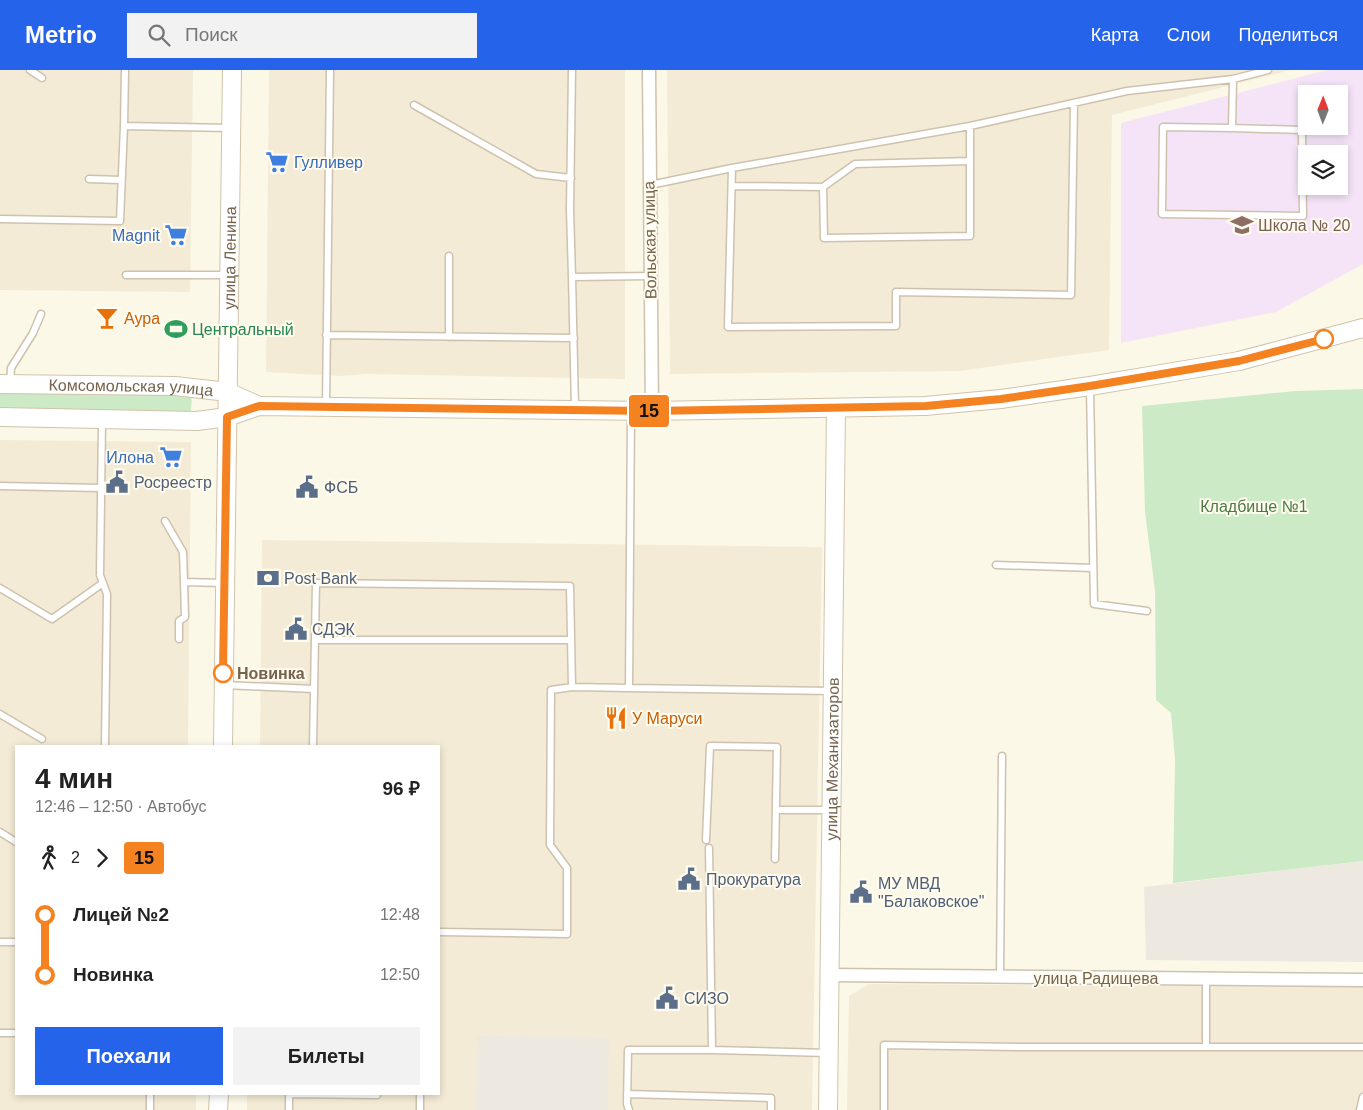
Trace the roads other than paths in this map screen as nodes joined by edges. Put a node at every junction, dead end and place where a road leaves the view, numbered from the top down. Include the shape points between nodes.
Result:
1 (30, 70) edge
2 (125, 70) edge
3 (232, 70) edge
4 (330, 70) edge
5 (572, 70) edge
6 (649, 70) edge
7 (1268, 70) edge
8 (42, 78) dead end
9 (1233, 79) junction
10 (1074, 103) junction
11 (414, 105) dead end
12 (124, 126) junction
13 (970, 126) junction
14 (231, 128) junction
15 (1232, 128) junction
16 (970, 161) junction
17 (732, 168) junction
18 (571, 178) junction
19 (89, 180) dead end
20 (121, 180) junction
21 (650, 185) junction
22 (732, 186) junction
23 (823, 187) junction
24 (0, 219) edge
25 (449, 256) dead end
26 (126, 275) dead end
27 (229, 275) junction
28 (651, 276) junction
29 (572, 277) junction
30 (41, 314) dead end
31 (1363, 328) edge
32 (326, 336) junction
33 (449, 337) junction
34 (574, 338) junction
35 (5, 384) edge
36 (1090, 386) junction
37 (228, 392) junction
38 (259, 406) junction
39 (326, 407) junction
40 (836, 408) junction
41 (575, 410) junction
42 (631, 410) junction
43 (652, 411) junction
44 (227, 417) junction
45 (0, 418) edge
46 (102, 420) junction
47 (0, 486) edge
48 (101, 488) junction
49 (165, 521) dead end
50 (996, 565) dead end
51 (1093, 568) junction
52 (184, 582) junction
53 (103, 583) junction
54 (224, 583) junction
55 (0, 588) edge
56 (1147, 611) dead end
57 (179, 639) dead end
58 (315, 640) junction
59 (571, 640) junction
60 (223, 685) junction
61 (572, 687) junction
62 (629, 688) junction
63 (314, 689) junction
64 (833, 691) junction
65 (0, 714) edge
66 (42, 739) dead end
67 (105, 745) edge
68 (223, 745) edge
69 (312, 745) edge
70 (1002, 756) dead end
71 (776, 810) junction
72 (831, 810) junction
73 (0, 832) edge
74 (706, 840) dead end
75 (15, 841) edge
76 (709, 848) dead end
77 (774, 860) dead end
78 (440, 932) edge
79 (0, 942) edge
80 (15, 942) edge
81 (829, 976) junction
82 (1000, 977) junction
83 (1206, 978) junction
84 (1363, 980) edge
85 (0, 1033) edge
86 (15, 1033) edge
87 (1206, 1047) junction
88 (1363, 1048) edge
89 (712, 1050) junction
90 (828, 1053) junction
91 (627, 1094) junction
92 (150, 1095) edge
93 (219, 1095) edge
94 (290, 1095) edge
95 (420, 1095) edge
96 (1363, 1097) edge
97 (150, 1110) edge
98 (218, 1110) edge
99 (289, 1110) edge
100 (420, 1110) edge
101 (629, 1110) edge
102 (772, 1110) edge
103 (828, 1110) edge
104 (884, 1110) edge
105 (1360, 1110) edge

1 - 8 lane
2 - 12 lane
3 - 14 main road, улица Ленина
4 - 32 lane
5 - 18 lane
6 - 21 street, Вольская улица
7 - 9 lane
9 - 10 lane via 1127,91
9 - 15 lane
10 - 13 lane
10 - 22 lane via 1071,295 896,292 896,326 728,327
11 - 18 lane via 536,174
12 - 14 lane
12 - 20 lane
13 - 16 lane
13 - 17 lane
14 - 27 main road, улица Ленина
15 - 15 lane via 1302,130 1303,216 1162,214 1163,128
16 - 23 lane via 855,164
16 - 23 lane via 970,236 824,238
17 - 21 lane
17 - 22 lane
18 - 29 lane
19 - 20 lane
20 - 24 lane via 120,221
21 - 28 street, Вольская улица
22 - 23 lane
25 - 33 lane
26 - 27 lane
27 - 37 main road, улица Ленина
28 - 29 lane
28 - 43 street, Вольская улица
29 - 34 lane
30 - 35 lane
31 - 36 main road, Комсомольская улица via 1239,361
32 - 33 lane
32 - 39 lane
33 - 34 lane
34 - 41 lane
35 - 37 main road, Комсомольская улица via 176,386
36 - 40 main road, Комсомольская улица via 926,406
36 - 51 lane
37 - 38 main road, Комсомольская улица
37 - 44 main road, улица Ленина
38 - 39 main road, Комсомольская улица
38 - 44 main road, Комсомольская улица
39 - 41 main road, Комсомольская улица
40 - 43 main road, Комсомольская улица
40 - 64 main road, улица Механизаторов
41 - 42 main road, Комсомольская улица
42 - 43 main road, Комсомольская улица
42 - 62 lane
44 - 46 main road, Комсомольская улица via 190,421
44 - 54 main road, улица Ленина
45 - 46 main road, Комсомольская улица
46 - 48 lane
47 - 48 lane
48 - 53 lane via 100,575
49 - 52 lane via 183,552
50 - 51 lane
51 - 56 lane via 1094,604
52 - 54 lane
52 - 57 lane via 185,617 179,621
53 - 55 lane via 52,619
53 - 67 lane via 107,594
54 - 60 main road, улица Ленина
58 - 59 lane
58 - 59 lane via 316,583 570,586
58 - 63 lane
59 - 61 lane
60 - 63 lane
60 - 68 main road, улица Ленина
61 - 62 lane
61 - 78 lane via 551,690 550,845 567,868 567,934
62 - 64 lane
63 - 69 lane
64 - 72 main road, улица Механизаторов
65 - 66 lane
70 - 82 lane
71 - 72 lane
71 - 74 lane via 777,747 710,746
71 - 77 lane
72 - 81 main road, улица Механизаторов
73 - 75 lane
76 - 89 lane
79 - 80 lane
81 - 82 street, улица Радищева
81 - 90 main road, улица Механизаторов
82 - 83 street, улица Радищева
83 - 84 street, улица Радищева
83 - 87 lane
85 - 86 lane
87 - 88 lane
87 - 104 lane via 884,1045
89 - 90 lane
89 - 91 lane via 628,1050
90 - 103 main road, улица Механизаторов
91 - 101 lane
91 - 102 lane via 772,1098
92 - 97 lane
93 - 98 main road
94 - 99 lane
95 - 100 lane
96 - 105 lane

